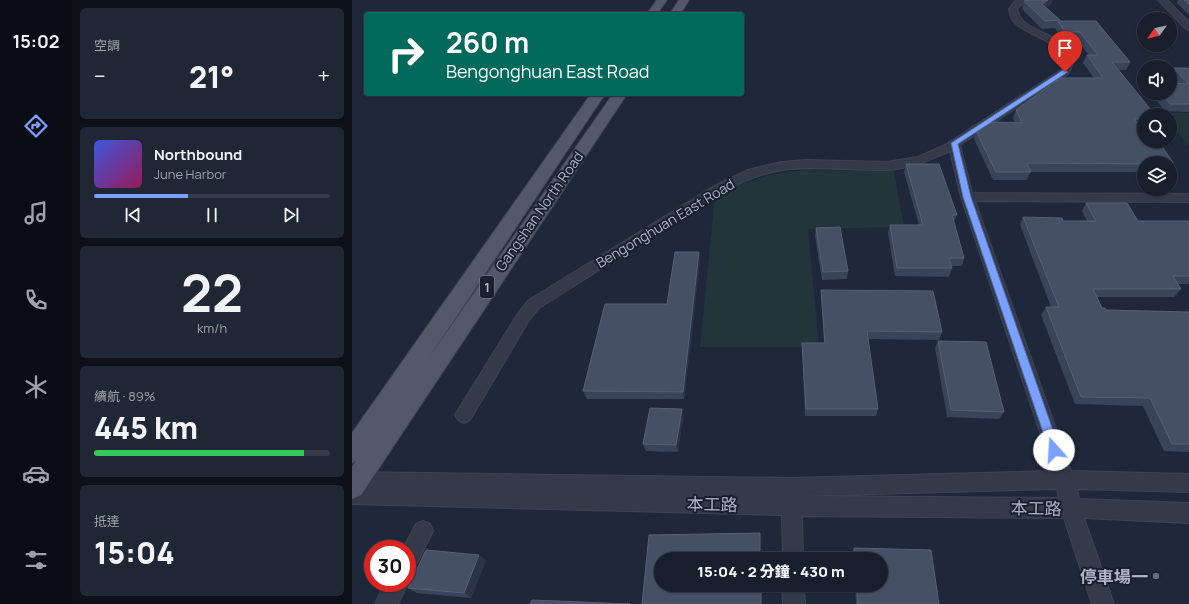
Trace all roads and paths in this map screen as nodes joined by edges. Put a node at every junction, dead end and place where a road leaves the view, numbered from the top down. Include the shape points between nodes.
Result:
1 (662, 0) edge
2 (684, 0) edge
3 (1025, 0) edge
4 (1162, 0) edge
5 (653, 12) edge
6 (676, 12) edge
7 (1189, 27) edge
8 (597, 96) edge
9 (619, 96) edge
10 (954, 143) junction
11 (967, 197) junction
12 (1189, 198) edge
13 (464, 415) dead end
14 (352, 452) edge
15 (1065, 480) junction
16 (1189, 483) edge
17 (353, 486) edge
18 (791, 496) junction
19 (1071, 508) junction
20 (1189, 513) edge
21 (423, 531) dead end
22 (416, 545) edge
23 (793, 552) edge
24 (392, 592) edge
25 (793, 592) edge
26 (386, 604) edge
27 (794, 604) edge
28 (1103, 604) edge

1 - 5 main road
2 - 6 main road
3 - 10 street, Bengonghuan East Road via 1013,9 1018,22 1066,49 1070,57 1069,66 1065,72
4 - 7 street
8 - 14 main road, Gangshan North Road / 1
9 - 17 main road, Gangshan North Road / 1
10 - 11 street
10 - 13 street, Bengonghuan East Road via 921,160 906,164 781,166 752,173 720,188 534,304 524,316
11 - 12 street
11 - 15 street
15 - 16 street, 本工路
15 - 18 street, 本工路
15 - 19 street
17 - 18 street, 本工路
18 - 19 street, 本工路
18 - 23 street
19 - 20 street, 本工路
19 - 28 street
21 - 22 street
24 - 26 street
25 - 27 street

